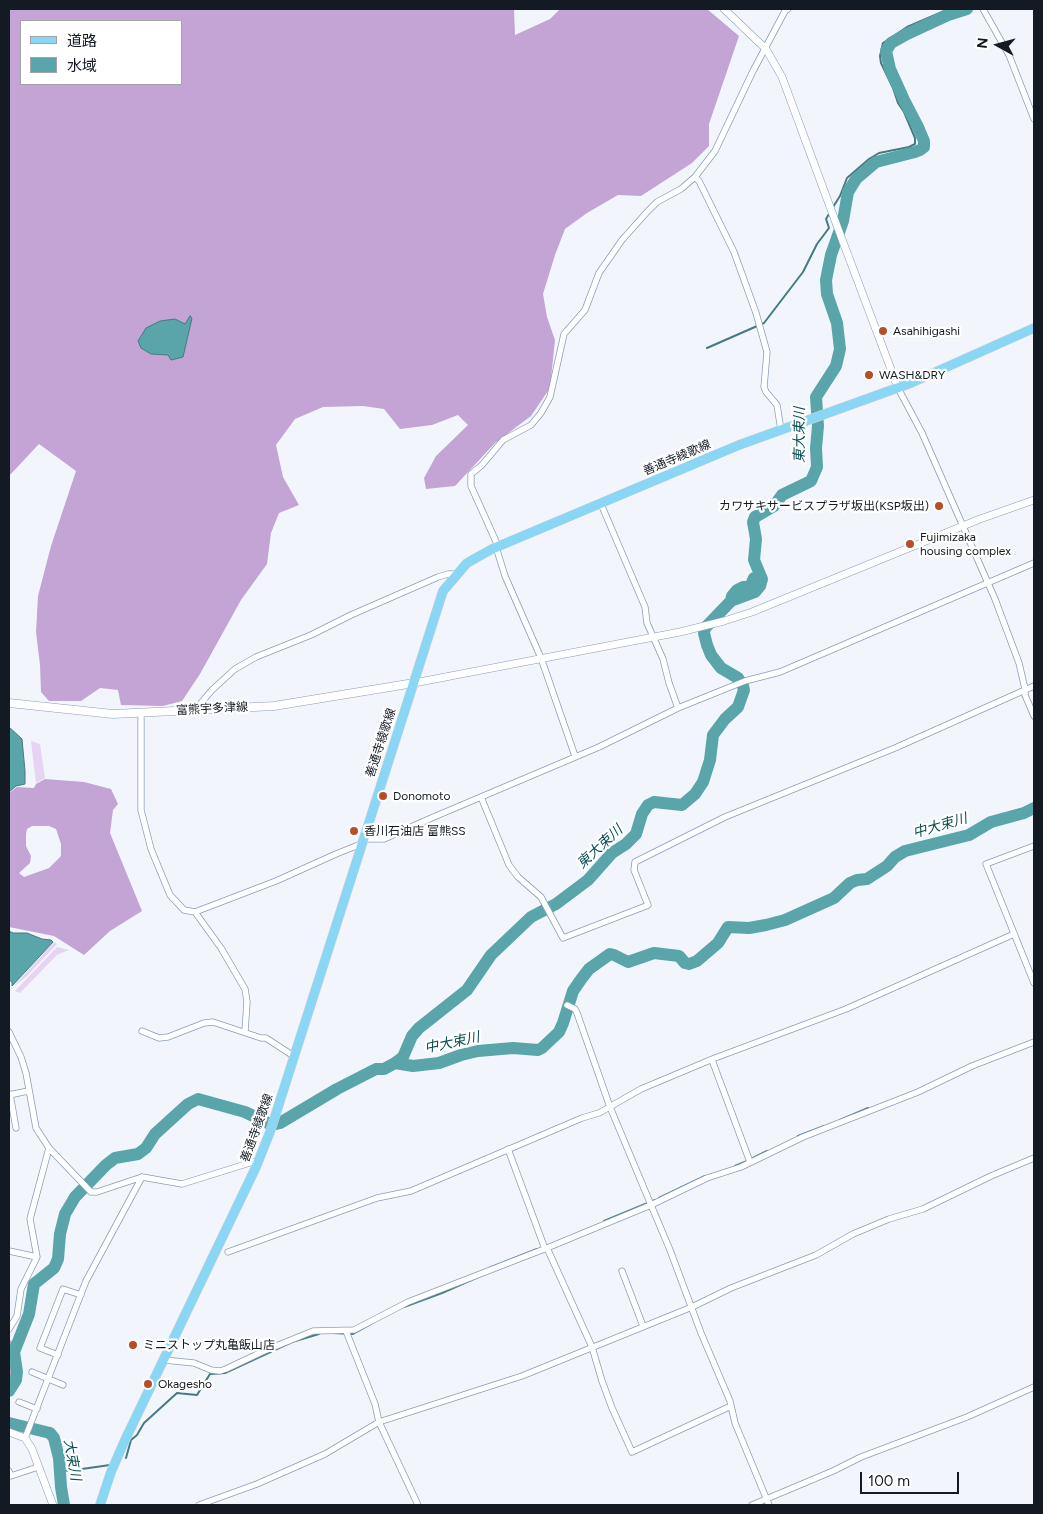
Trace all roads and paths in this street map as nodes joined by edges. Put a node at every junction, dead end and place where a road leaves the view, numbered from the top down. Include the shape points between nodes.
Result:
1 (724, 9) edge
2 (983, 9) edge
3 (786, 10) edge
4 (766, 49) junction
5 (1034, 119) edge
6 (695, 177) junction
7 (1034, 328) edge
8 (898, 388) junction
9 (781, 430) junction
10 (1034, 500) edge
11 (602, 504) junction
12 (964, 527) junction
13 (497, 547) junction
14 (1034, 563) edge
15 (457, 574) junction
16 (988, 584) junction
17 (652, 638) junction
18 (541, 658) junction
19 (414, 683) junction
20 (1034, 686) edge
21 (1025, 689) junction
22 (9, 703) edge
23 (678, 708) junction
24 (195, 710) junction
25 (141, 712) junction
26 (1034, 716) edge
27 (575, 756) junction
28 (481, 797) junction
29 (362, 842) junction
30 (1034, 846) edge
31 (195, 912) junction
32 (1014, 934) junction
33 (1034, 983) edge
34 (569, 1005) dead end
35 (245, 1031) junction
36 (9, 1032) edge
37 (142, 1032) dead end
38 (1034, 1042) edge
39 (294, 1057) junction
40 (712, 1060) junction
41 (28, 1091) junction
42 (10, 1094) edge
43 (610, 1107) junction
44 (16, 1128) dead end
45 (49, 1148) junction
46 (508, 1149) junction
47 (1034, 1158) edge
48 (259, 1160) junction
49 (750, 1160) junction
50 (142, 1177) junction
51 (650, 1203) junction
52 (545, 1248) junction
53 (9, 1251) edge
54 (228, 1252) dead end
55 (37, 1257) junction
56 (622, 1271) dead end
57 (637, 1290) dead end
58 (630, 1293) junction
59 (81, 1295) junction
60 (692, 1307) junction
61 (643, 1326) junction
62 (9, 1329) edge
63 (347, 1333) junction
64 (592, 1347) junction
65 (58, 1354) junction
66 (164, 1360) junction
67 (32, 1372) dead end
68 (49, 1379) junction
69 (63, 1384) dead end
70 (1034, 1387) edge
71 (19, 1402) dead end
72 (731, 1406) junction
73 (37, 1409) junction
74 (378, 1422) junction
75 (9, 1432) edge
76 (26, 1436) junction
77 (38, 1467) junction
78 (9, 1470) edge
79 (767, 1502) edge
80 (53, 1505) edge
81 (100, 1505) edge
82 (199, 1505) edge
83 (418, 1505) edge
84 (752, 1505) edge

1 - 4 street
2 - 5 street via 1009,55
3 - 4 street
4 - 6 street via 721,140
4 - 8 street via 782,77
6 - 9 street via 734,252 767,352 764,387 777,405
6 - 13 street via 657,202 622,240 599,273 586,310 564,334 550,397 541,413 531,425 503,440 471,474 472,486
7 - 8 main road, 善通寺綾歌線
8 - 9 main road, 善通寺綾歌線
8 - 12 street
9 - 11 main road, 善通寺綾歌線
10 - 12 street
11 - 13 main road, 善通寺綾歌線
11 - 17 street via 645,607
12 - 16 street
12 - 17 street via 760,609
13 - 15 main road, 善通寺綾歌線 via 471,560
13 - 18 street via 508,586
14 - 16 street
15 - 19 main road, 善通寺綾歌線 via 443,590
15 - 24 street via 438,578 256,657 235,669
16 - 21 street via 1019,663
16 - 23 street via 780,672 745,681
17 - 18 street
17 - 23 street via 663,659
18 - 19 street
18 - 27 street
19 - 24 main road, 富熊宇多津線 via 274,706
19 - 29 main road, 善通寺綾歌線
20 - 21 street
21 - 26 street
21 - 28 street via 895,748 725,817 635,862 634,870 648,905 563,938 541,898 509,866
22 - 25 main road, 富熊宇多津線 via 80,712
23 - 27 street
24 - 25 main road, 富熊宇多津線
25 - 31 street via 141,805 147,835 170,895 184,910
27 - 28 street
28 - 29 street via 384,839
29 - 31 street via 276,881
29 - 39 main road, 善通寺綾歌線
30 - 32 street via 986,864
31 - 35 street via 245,989 248,1002
32 - 33 street
32 - 40 street via 846,1009
34 - 43 street via 577,1013
35 - 37 street via 213,1022 168,1037 159,1038
35 - 39 street via 266,1038
36 - 41 street via 23,1062
38 - 49 street
39 - 48 main road, 善通寺綾歌線
40 - 43 street via 642,1089
40 - 49 street
41 - 42 street
41 - 45 street via 36,1128
42 - 44 street
43 - 46 street
43 - 51 street
45 - 50 street via 91,1192
45 - 55 street via 30,1219
46 - 52 street
46 - 54 street via 411,1191 376,1198
47 - 60 street via 923,1209 852,1234 816,1255
48 - 50 street via 182,1184
48 - 66 main road, 善通寺綾歌線
49 - 51 street via 741,1167
50 - 59 street
51 - 52 street
51 - 60 street
52 - 63 street via 408,1302
52 - 64 street
53 - 55 street
55 - 62 street via 21,1289 17,1316
56 - 58 street
57 - 58 street
58 - 61 street
59 - 65 street
59 - 65 street via 63,1288 40,1348
60 - 61 street
60 - 72 street
61 - 64 street
63 - 66 street via 313,1331 220,1371 194,1363
63 - 74 street via 375,1404
64 - 72 street via 612,1408 632,1452
64 - 74 street via 522,1376
65 - 68 street
66 - 81 main road, 善通寺綾歌線 via 125,1440
67 - 68 street
68 - 69 street
68 - 73 street
70 - 79 street via 967,1417 861,1456
71 - 73 street
72 - 79 street
73 - 76 street
74 - 82 street via 325,1454
74 - 83 street
75 - 76 street
76 - 77 street
77 - 78 street via 11,1476
77 - 80 street
79 - 84 street

